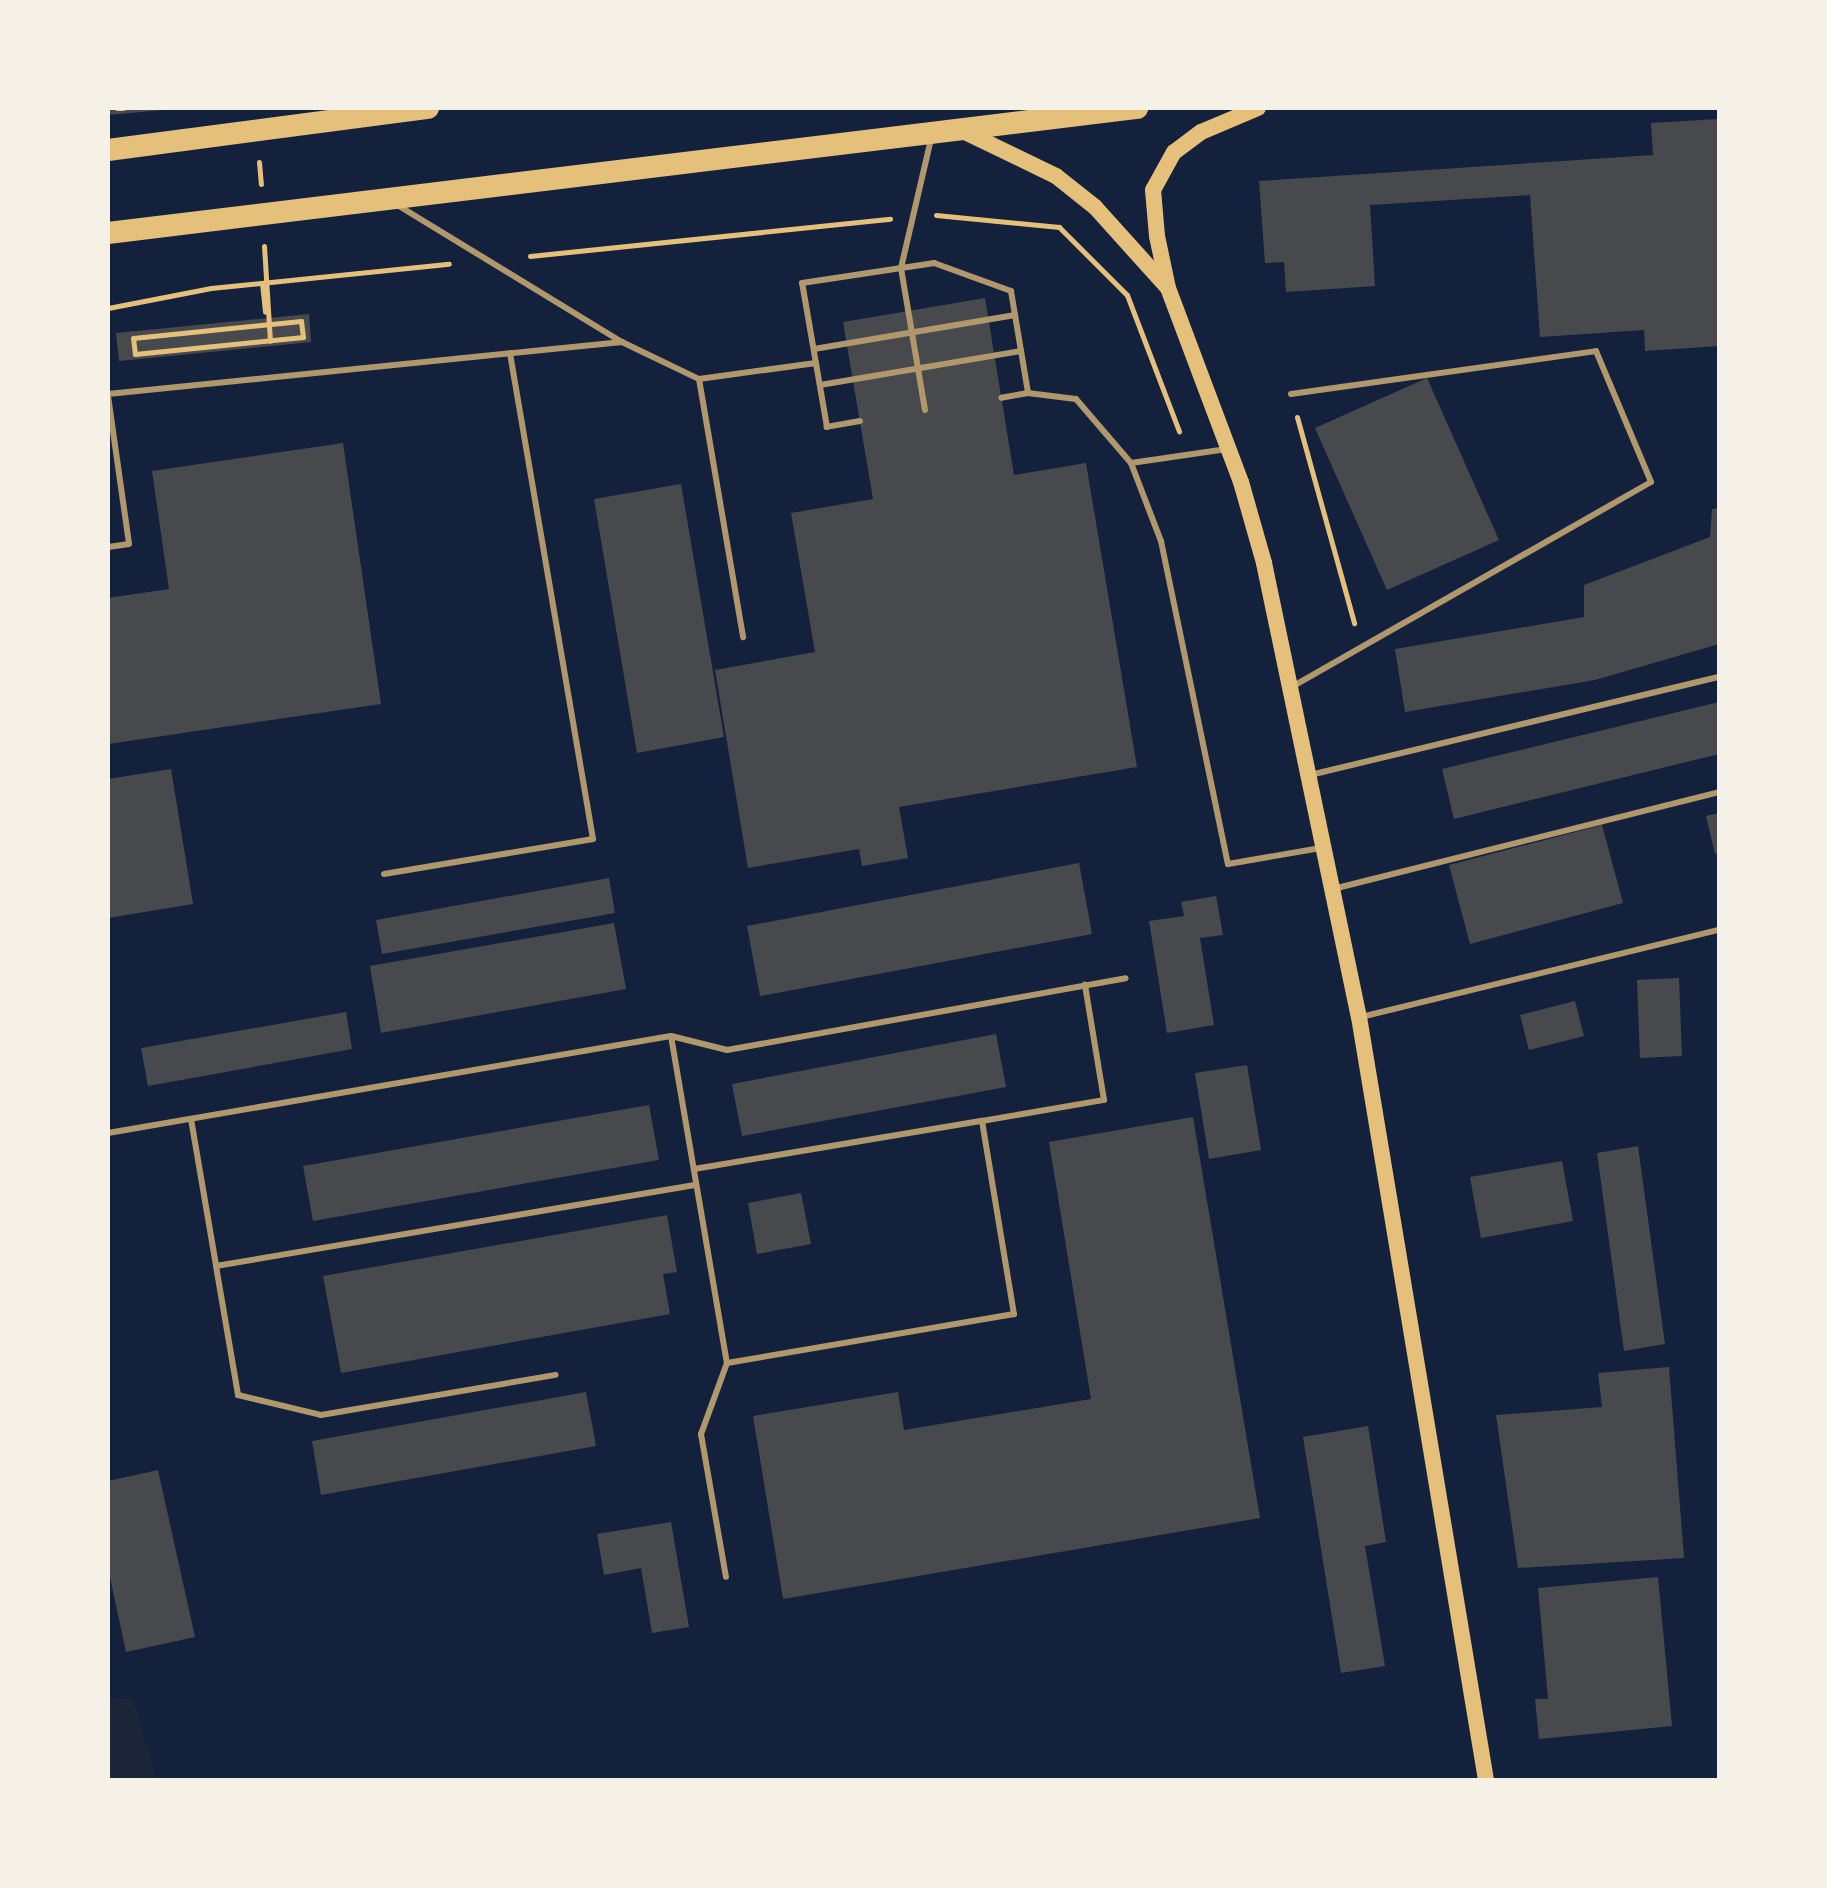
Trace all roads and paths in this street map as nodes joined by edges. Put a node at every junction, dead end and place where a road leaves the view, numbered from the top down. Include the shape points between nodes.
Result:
1 (117, 108) edge
2 (123, 108) edge
3 (428, 108) edge
4 (1137, 108) edge
5 (1258, 108) edge
6 (965, 132) junction
7 (932, 136) junction
8 (108, 150) edge
9 (393, 202) junction
10 (913, 217) junction
11 (108, 233) edge
12 (488, 260) junction
13 (901, 268) junction
14 (262, 283) junction
15 (1168, 288) junction
16 (108, 308) edge
17 (1015, 315) junction
18 (266, 325) junction
19 (912, 333) junction
20 (622, 342) junction
21 (814, 349) junction
22 (1021, 351) junction
23 (510, 353) junction
24 (816, 363) junction
25 (918, 369) junction
26 (699, 379) junction
27 (820, 385) junction
28 (1028, 393) junction
29 (1291, 394) joint
30 (108, 395) edge
31 (1001, 398) dead end
32 (925, 410) dead end
33 (860, 421) dead end
34 (1228, 449) junction
35 (1188, 455) junction
36 (1131, 463) junction
37 (108, 547) edge
38 (743, 637) dead end
39 (1361, 647) junction
40 (1719, 677) edge
41 (1291, 688) junction
42 (1309, 775) junction
43 (1719, 792) edge
44 (1324, 847) junction
45 (384, 874) dead end
46 (1333, 889) junction
47 (1719, 930) edge
48 (1126, 978) dead end
49 (1085, 985) junction
50 (1359, 1017) junction
51 (671, 1036) junction
52 (191, 1119) junction
53 (982, 1121) junction
54 (108, 1133) edge
55 (694, 1169) junction
56 (696, 1185) junction
57 (216, 1266) junction
58 (727, 1363) junction
59 (556, 1375) dead end
60 (726, 1577) dead end
61 (1486, 1780) edge

1 - 2 path
3 - 8 highway
4 - 6 highway
5 - 15 main road via 1201,132 1174,152 1153,190
6 - 7 highway
6 - 15 main road via 1056,176 1095,207
7 - 9 highway
7 - 10 lane
9 - 11 highway
9 - 12 lane
10 - 12 path
10 - 13 lane
10 - 35 path via 957,213 1059,227 1127,295
12 - 14 path
12 - 20 lane
13 - 17 lane via 934,263 1011,291
13 - 19 lane
13 - 21 lane via 802,283
14 - 16 path
14 - 18 path
15 - 34 main road
17 - 19 lane
17 - 22 lane
18 - 18 path via 133,338 135,354 303,337 301,321
19 - 21 lane
19 - 25 lane
20 - 23 lane
20 - 26 lane
21 - 24 lane
22 - 25 lane
22 - 28 lane
23 - 30 lane
23 - 45 lane via 593,839
24 - 26 lane
24 - 27 lane
25 - 27 lane
25 - 32 lane
26 - 38 lane
27 - 33 lane via 827,427
28 - 31 lane
28 - 36 lane via 1076,399
29 - 39 path
29 - 39 lane via 1596,351 1651,482
30 - 37 lane via 129,544
34 - 35 lane
34 - 41 main road via 1257,536
35 - 36 lane
36 - 44 lane via 1161,541 1228,864
39 - 41 lane
40 - 42 lane
41 - 42 main road
42 - 44 main road
43 - 46 lane
44 - 46 main road
46 - 50 main road
47 - 50 lane
48 - 49 lane
49 - 51 lane via 727,1050
49 - 53 lane via 1104,1100
50 - 61 main road
51 - 52 lane
51 - 55 lane
52 - 54 lane
52 - 57 lane
53 - 55 lane
53 - 58 lane via 1014,1314
55 - 56 lane
56 - 57 lane
56 - 58 lane
57 - 59 lane via 238,1395 321,1415
58 - 60 lane via 701,1434

